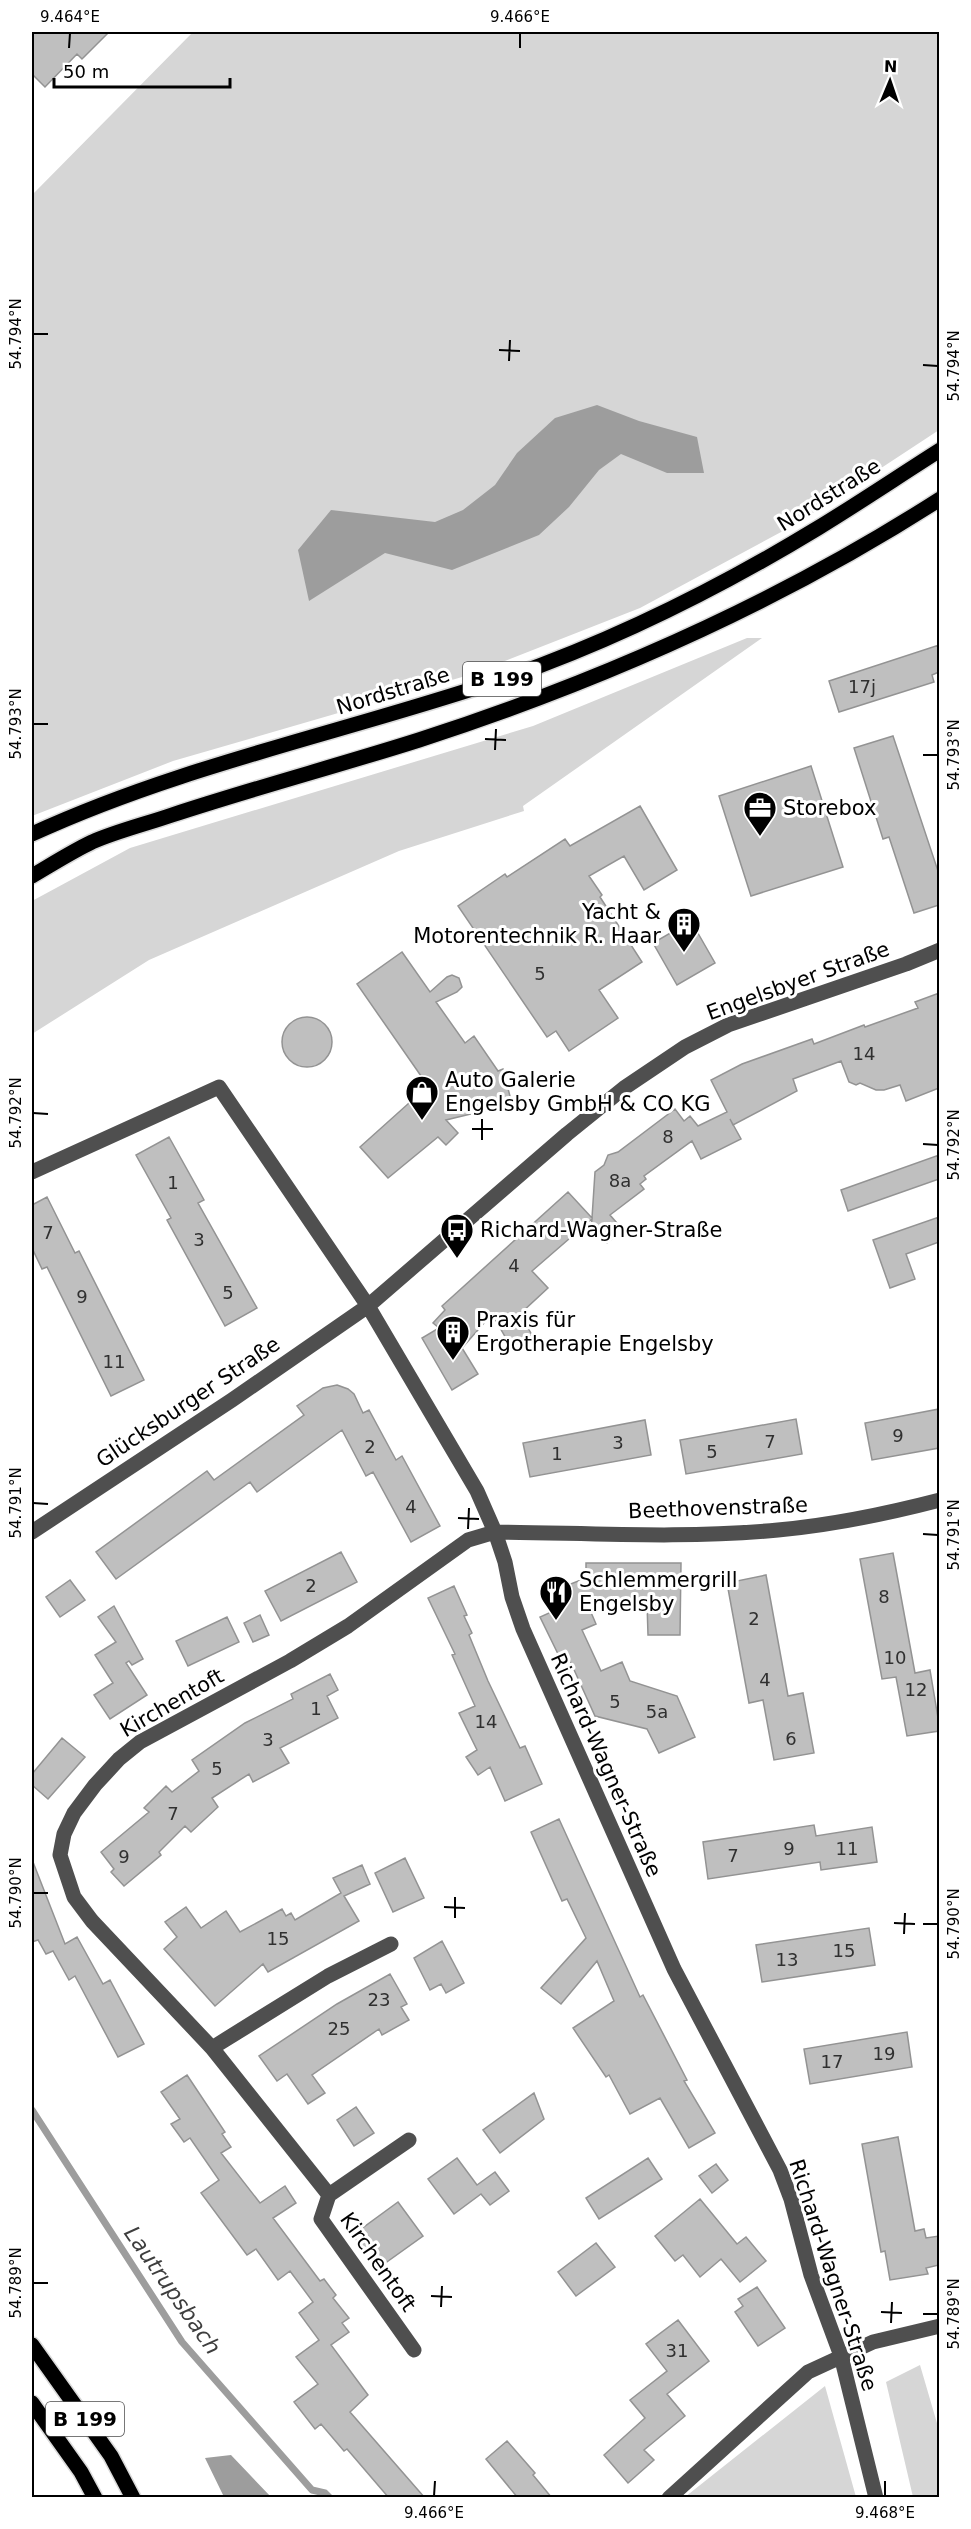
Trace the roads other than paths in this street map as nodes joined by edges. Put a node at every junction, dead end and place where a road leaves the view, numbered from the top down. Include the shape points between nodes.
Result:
1 (939, 450) edge
2 (939, 499) edge
3 (32, 834) edge
4 (32, 876) edge
5 (939, 950) edge
6 (32, 1172) edge
7 (368, 1306) junction
8 (939, 1500) edge
9 (32, 1532) edge
10 (495, 1533) junction
11 (391, 1944) dead end
12 (212, 2048) junction
13 (409, 2140) dead end
14 (329, 2195) junction
15 (939, 2326) edge
16 (32, 2345) edge
17 (414, 2350) dead end
18 (841, 2356) junction
19 (32, 2403) edge
20 (95, 2498) edge
21 (134, 2498) edge
22 (669, 2498) edge
23 (876, 2498) edge

1 - 3 main road, Nordstraße / B 199 via 808,534 718,585 619,633 511,676 231,761 69,817
2 - 4 main road, B 199 via 888,533 736,614 633,661 492,715 93,842
5 - 7 street, Engelsbyer Straße via 729,1025 685,1047 624,1088 567,1134
6 - 7 street, Richard-Wagner-Straße via 219,1087
7 - 9 street, Glücksburger Straße
7 - 10 street, Richard-Wagner-Straße via 477,1491
8 - 10 street, Beethovenstraße via 846,1521 777,1530 697,1534
10 - 12 street, Kirchentoft via 468,1540 348,1626 140,1742 95,1785 64,1833 60,1855 74,1897
10 - 18 street, Richard-Wagner-Straße via 523,1629 670,1960 780,2170 810,2275
11 - 12 street via 328,1976
12 - 14 street, Kirchentoft
13 - 14 street, Kirchentoft
14 - 17 street, Kirchentoft via 321,2219
15 - 18 street via 873,2342
16 - 21 main road, B 199 via 111,2456
18 - 22 street via 808,2372 786,2390
18 - 23 street, Richard-Wagner-Straße
19 - 20 main road, B 199

